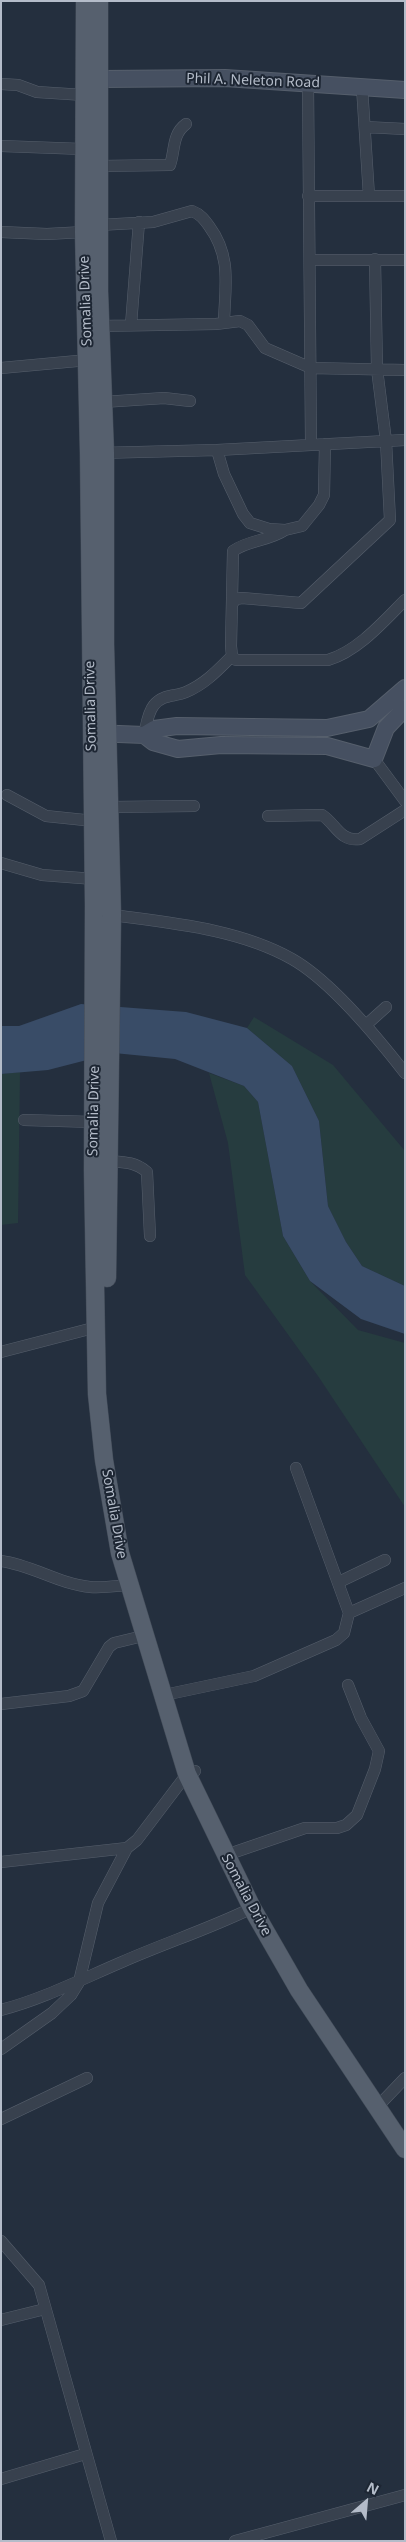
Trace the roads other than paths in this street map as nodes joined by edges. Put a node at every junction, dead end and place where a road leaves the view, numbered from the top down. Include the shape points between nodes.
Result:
1 (85, 1) edge
2 (99, 1) edge
3 (100, 79) junction
4 (308, 83) junction
5 (1, 84) edge
6 (362, 88) junction
7 (405, 90) edge
8 (84, 95) junction
9 (186, 124) dead end
10 (365, 127) junction
11 (405, 129) edge
12 (1, 146) edge
13 (84, 148) junction
14 (99, 166) junction
15 (308, 196) junction
16 (369, 196) junction
17 (405, 196) edge
18 (139, 222) junction
19 (92, 229) junction
20 (1, 232) edge
21 (374, 259) junction
22 (310, 260) junction
23 (405, 260) edge
24 (224, 322) junction
25 (131, 325) junction
26 (100, 326) junction
27 (88, 360) junction
28 (1, 368) edge
29 (311, 368) junction
30 (377, 370) junction
31 (405, 370) edge
32 (190, 401) dead end
33 (103, 402) junction
34 (405, 440) edge
35 (386, 441) junction
36 (311, 444) junction
37 (325, 444) junction
38 (217, 450) junction
39 (97, 453) junction
40 (285, 530) junction
41 (232, 604) junction
42 (403, 606) edge
43 (232, 656) junction
44 (405, 688) edge
45 (405, 708) edge
46 (369, 719) junction
47 (221, 726) junction
48 (327, 728) junction
49 (386, 728) junction
50 (100, 733) junction
51 (144, 735) junction
52 (221, 745) junction
53 (327, 746) junction
54 (374, 759) junction
55 (7, 795) dead end
56 (405, 801) edge
57 (194, 806) dead end
58 (110, 807) junction
59 (405, 810) edge
60 (268, 816) dead end
61 (94, 821) junction
62 (1, 863) edge
63 (94, 879) junction
64 (112, 915) junction
65 (102, 991) junction
66 (386, 1007) dead end
67 (366, 1025) junction
68 (102, 1071) junction
69 (405, 1072) edge
70 (24, 1120) dead end
71 (94, 1122) junction
72 (109, 1161) junction
73 (150, 1236) dead end
74 (96, 1327) junction
75 (1, 1352) edge
76 (296, 1468) dead end
77 (385, 1560) dead end
78 (1, 1561) edge
79 (339, 1582) junction
80 (129, 1585) junction
81 (405, 1588) edge
82 (349, 1613) junction
83 (143, 1636) junction
84 (348, 1685) dead end
85 (169, 1694) junction
86 (1, 1704) edge
87 (191, 1772) junction
88 (127, 1848) junction
89 (232, 1853) junction
90 (1, 1862) edge
91 (252, 1908) junction
92 (79, 1982) junction
93 (1, 2010) edge
94 (1, 2049) edge
95 (87, 2078) dead end
96 (405, 2078) edge
97 (382, 2102) junction
98 (1, 2119) edge
99 (405, 2134) edge
100 (405, 2149) edge
101 (1, 2242) edge
102 (45, 2309) junction
103 (1, 2320) edge
104 (85, 2454) junction
105 (1, 2479) edge
106 (405, 2495) edge
107 (111, 2541) edge
108 (235, 2541) edge

1 - 8 main road, Somalia Drive
2 - 3 main road, Somalia Drive
3 - 4 street, Phil A. Neleton Road via 225,78
3 - 14 main road, Somalia Drive
4 - 6 street, Phil A. Neleton Road
4 - 15 street
5 - 8 street via 18,85 38,92
6 - 7 street, Phil A. Neleton Road
6 - 10 street
8 - 13 main road, Somalia Drive
9 - 14 street via 176,138 170,166
10 - 11 street
10 - 16 street
12 - 13 street
13 - 19 main road, Somalia Drive
14 - 19 main road, Somalia Drive
15 - 16 street
15 - 22 street
16 - 17 street
18 - 19 street
18 - 24 street via 153,222 192,211 203,218 219,240 225,256
18 - 25 street
19 - 20 street via 47,234
19 - 26 main road, Somalia Drive
19 - 27 main road, Somalia Drive
21 - 22 street
21 - 23 street
21 - 30 street
22 - 29 street
24 - 25 street
24 - 29 street via 240,321 248,325 265,348
25 - 26 street
26 - 33 main road, Somalia Drive
27 - 28 street
27 - 39 main road, Somalia Drive
29 - 30 street
29 - 36 street
30 - 31 street
30 - 35 street
32 - 33 street via 164,398
33 - 39 main road, Somalia Drive
34 - 35 street
35 - 37 street
35 - 41 street via 388,525 301,603 242,598
36 - 37 street
36 - 38 street
37 - 40 street via 324,495 302,526
38 - 39 street
38 - 40 street via 224,474 250,522 269,529
39 - 50 main road, Somalia Drive
40 - 41 street via 275,538 240,546 233,552
41 - 43 street
42 - 43 street via 351,649 328,660 236,660
43 - 51 street via 208,680 185,693 157,701 152,707
44 - 46 street
45 - 49 street
46 - 48 street
46 - 49 street
47 - 48 street
47 - 51 street via 166,727
47 - 52 street
48 - 53 street
49 - 54 street
50 - 51 street
50 - 58 main road, Somalia Drive
50 - 61 main road, Somalia Drive
51 - 52 street via 152,742 178,749
52 - 53 street
53 - 54 street
54 - 56 street
55 - 61 street via 46,816
57 - 58 street
58 - 64 main road, Somalia Drive
59 - 60 street via 360,839 351,840 344,838 322,815
61 - 63 main road, Somalia Drive
62 - 63 street via 42,875
63 - 65 main road, Somalia Drive
64 - 65 main road, Somalia Drive
64 - 67 street via 182,925 267,947 293,959 315,976
65 - 68 main road, Somalia Drive
66 - 67 street
67 - 69 street
68 - 71 main road, Somalia Drive
68 - 72 main road, Somalia Drive
70 - 71 street
71 - 74 main road, Somalia Drive
72 - 73 street via 130,1163 146,1172
72 - 85 main road, Somalia Drive via 106,1334 107,1400 113,1464 133,1577
74 - 75 street
74 - 80 main road, Somalia Drive via 104,1460 120,1553
76 - 79 street
77 - 79 street
78 - 80 street via 91,1587
79 - 82 street
80 - 83 main road, Somalia Drive
81 - 82 street
82 - 85 street via 344,1633 336,1640 254,1676
83 - 86 street via 114,1642 83,1691 69,1696
83 - 87 main road, Somalia Drive
84 - 89 street via 379,1751 357,1815 346,1826 305,1828
85 - 87 main road, Somalia Drive
87 - 88 street
87 - 89 main road, Somalia Drive
87 - 91 main road, Somalia Drive
88 - 90 street
88 - 92 street via 98,1903
89 - 97 main road, Somalia Drive via 256,1901
91 - 92 street via 212,1928 123,1961
91 - 100 main road, Somalia Drive via 299,1990
92 - 93 street
92 - 94 street via 52,2013
95 - 98 street
96 - 97 street
97 - 99 main road, Somalia Drive
101 - 102 street via 35,2278
102 - 103 street
102 - 104 street
104 - 105 street
104 - 107 street
106 - 108 street

